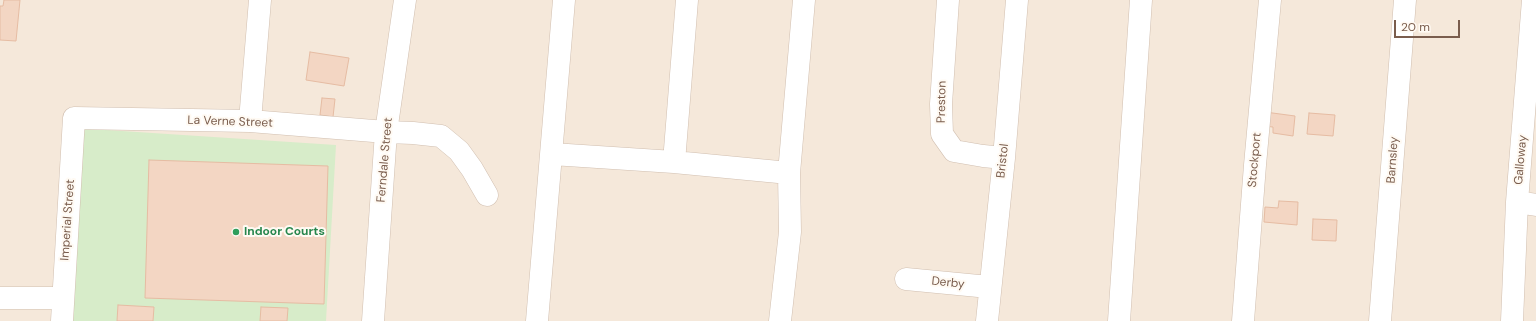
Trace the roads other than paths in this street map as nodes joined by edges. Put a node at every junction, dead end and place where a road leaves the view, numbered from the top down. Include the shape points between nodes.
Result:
1 (260, 0) edge
2 (405, 0) edge
3 (564, 0) edge
4 (687, 0) edge
5 (804, 0) edge
6 (948, 0) edge
7 (1017, 0) edge
8 (1141, 0) edge
9 (1270, 0) edge
10 (1405, 0) edge
11 (1533, 0) edge
12 (1532, 77) edge
13 (74, 118) joint
14 (250, 121) junction
15 (386, 132) junction
16 (552, 154) junction
17 (1004, 158) junction
18 (674, 162) junction
19 (789, 172) junction
20 (487, 195) dead end
21 (1527, 203) edge
22 (906, 278) dead end
23 (989, 287) junction
24 (0, 298) edge
25 (63, 298) junction
26 (62, 321) edge
27 (373, 321) edge
28 (537, 321) edge
29 (780, 321) edge
30 (987, 321) edge
31 (1119, 321) edge
32 (1243, 321) edge
33 (1380, 321) edge
34 (1512, 321) edge

1 - 14 street
2 - 15 street, Ferndale Street
3 - 16 street
4 - 18 street
5 - 19 street
6 - 17 street, Preston via 941,104 942,134 954,150
7 - 17 street, Bristol
8 - 31 street
9 - 32 street, Stockport
10 - 33 street, Barnsley
11 - 12 street, Galloway
12 - 21 street, Galloway
13 - 14 street, La Verne Street
13 - 25 street, Imperial Street
14 - 15 street, La Verne Street
15 - 20 street, La Verne Street via 441,136 460,151
15 - 27 street, Ferndale Street
16 - 18 street
16 - 28 street
17 - 23 street, Bristol
18 - 19 street
19 - 29 street via 790,232
21 - 34 street, Galloway
22 - 23 street, Derby
23 - 30 street, Bristol
24 - 25 street
25 - 26 street, Imperial Street

